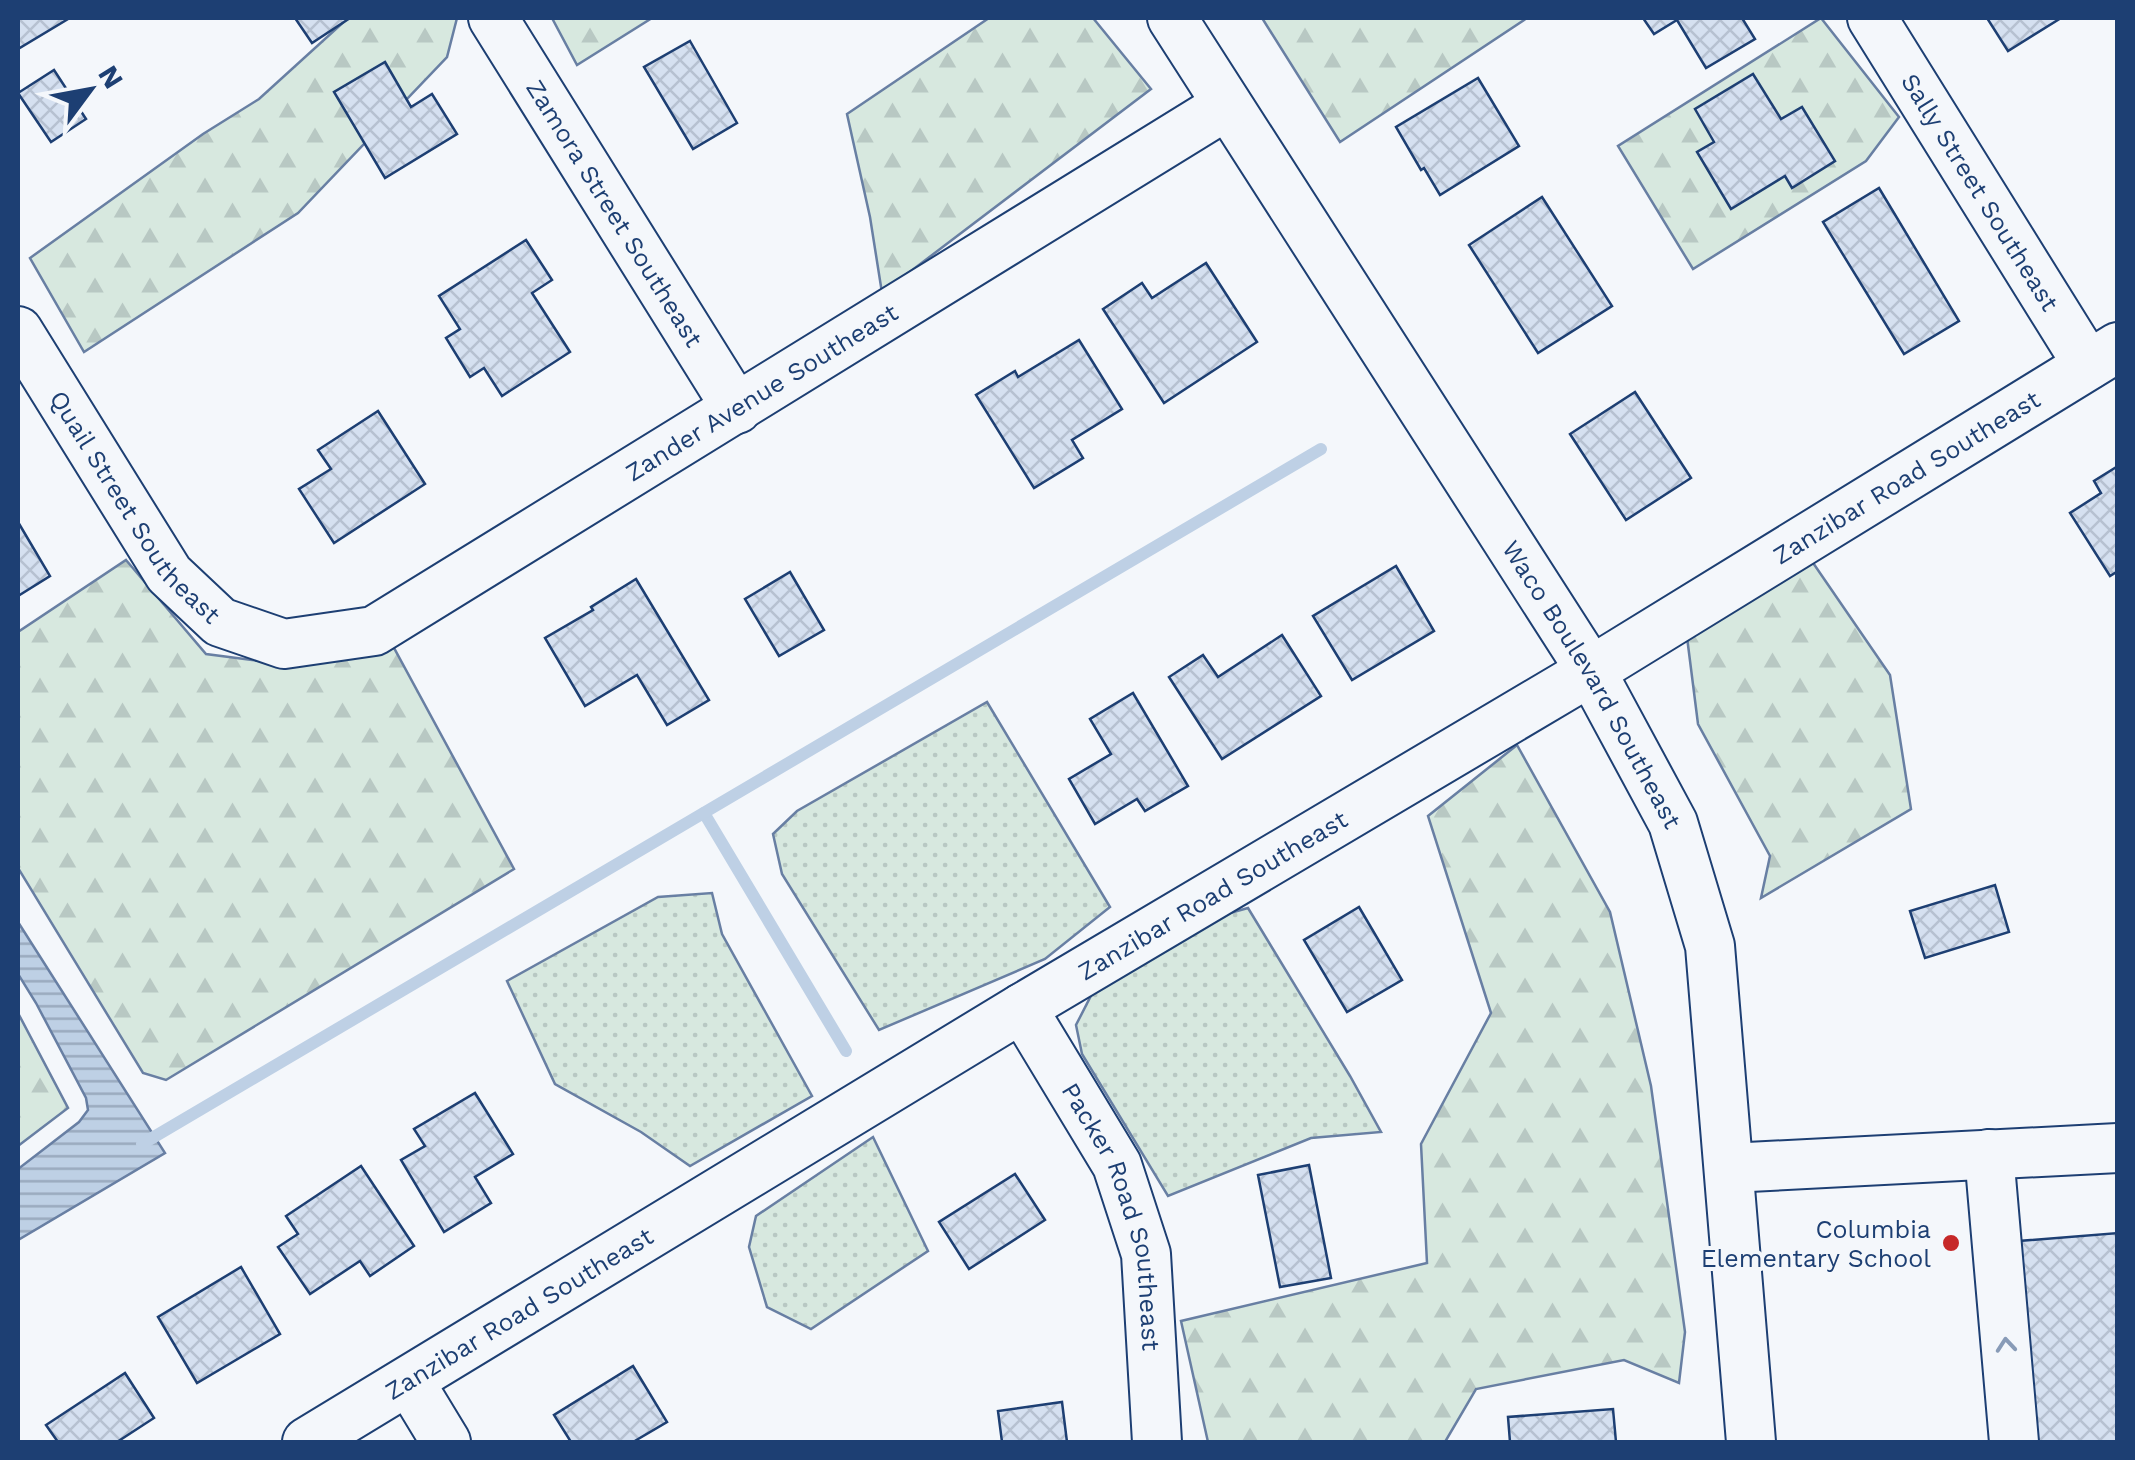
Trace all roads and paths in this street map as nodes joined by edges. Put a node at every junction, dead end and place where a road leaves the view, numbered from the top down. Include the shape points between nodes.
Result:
1 (493, 18) edge
2 (1172, 18) edge
3 (1872, 18) edge
4 (1227, 106) junction
5 (18, 331) edge
6 (2103, 356) edge
7 (737, 409) junction
8 (284, 644) joint
9 (1591, 671) junction
10 (1022, 1008) junction
11 (2118, 1148) edge
12 (1990, 1154) junction
13 (1728, 1168) junction
14 (408, 1381) junction
15 (307, 1442) edge
16 (446, 1442) edge
17 (1157, 1442) edge
18 (1751, 1442) edge
19 (2014, 1442) edge

1 - 7 street, Zamora Street Southeast
2 - 4 street, Waco Boulevard Southeast
3 - 6 street, Sally Street Southeast
4 - 7 street, Zander Avenue Southeast
4 - 9 street, Waco Boulevard Southeast
5 - 8 street, Quail Street Southeast via 169,574 220,622
6 - 9 street, Zanzibar Road Southeast
7 - 8 street, Zander Avenue Southeast via 374,630
9 - 10 street, Zanzibar Road Southeast
9 - 13 street, Waco Boulevard Southeast via 1673,824 1710,946
10 - 14 street, Zanzibar Road Southeast
10 - 17 street, Packer Road Southeast via 1117,1165 1146,1254
11 - 12 street
12 - 13 street
19 -> 12 street
13 - 18 street, Waco Boulevard Southeast
14 - 15 street, Zanzibar Road Southeast
14 - 16 street

